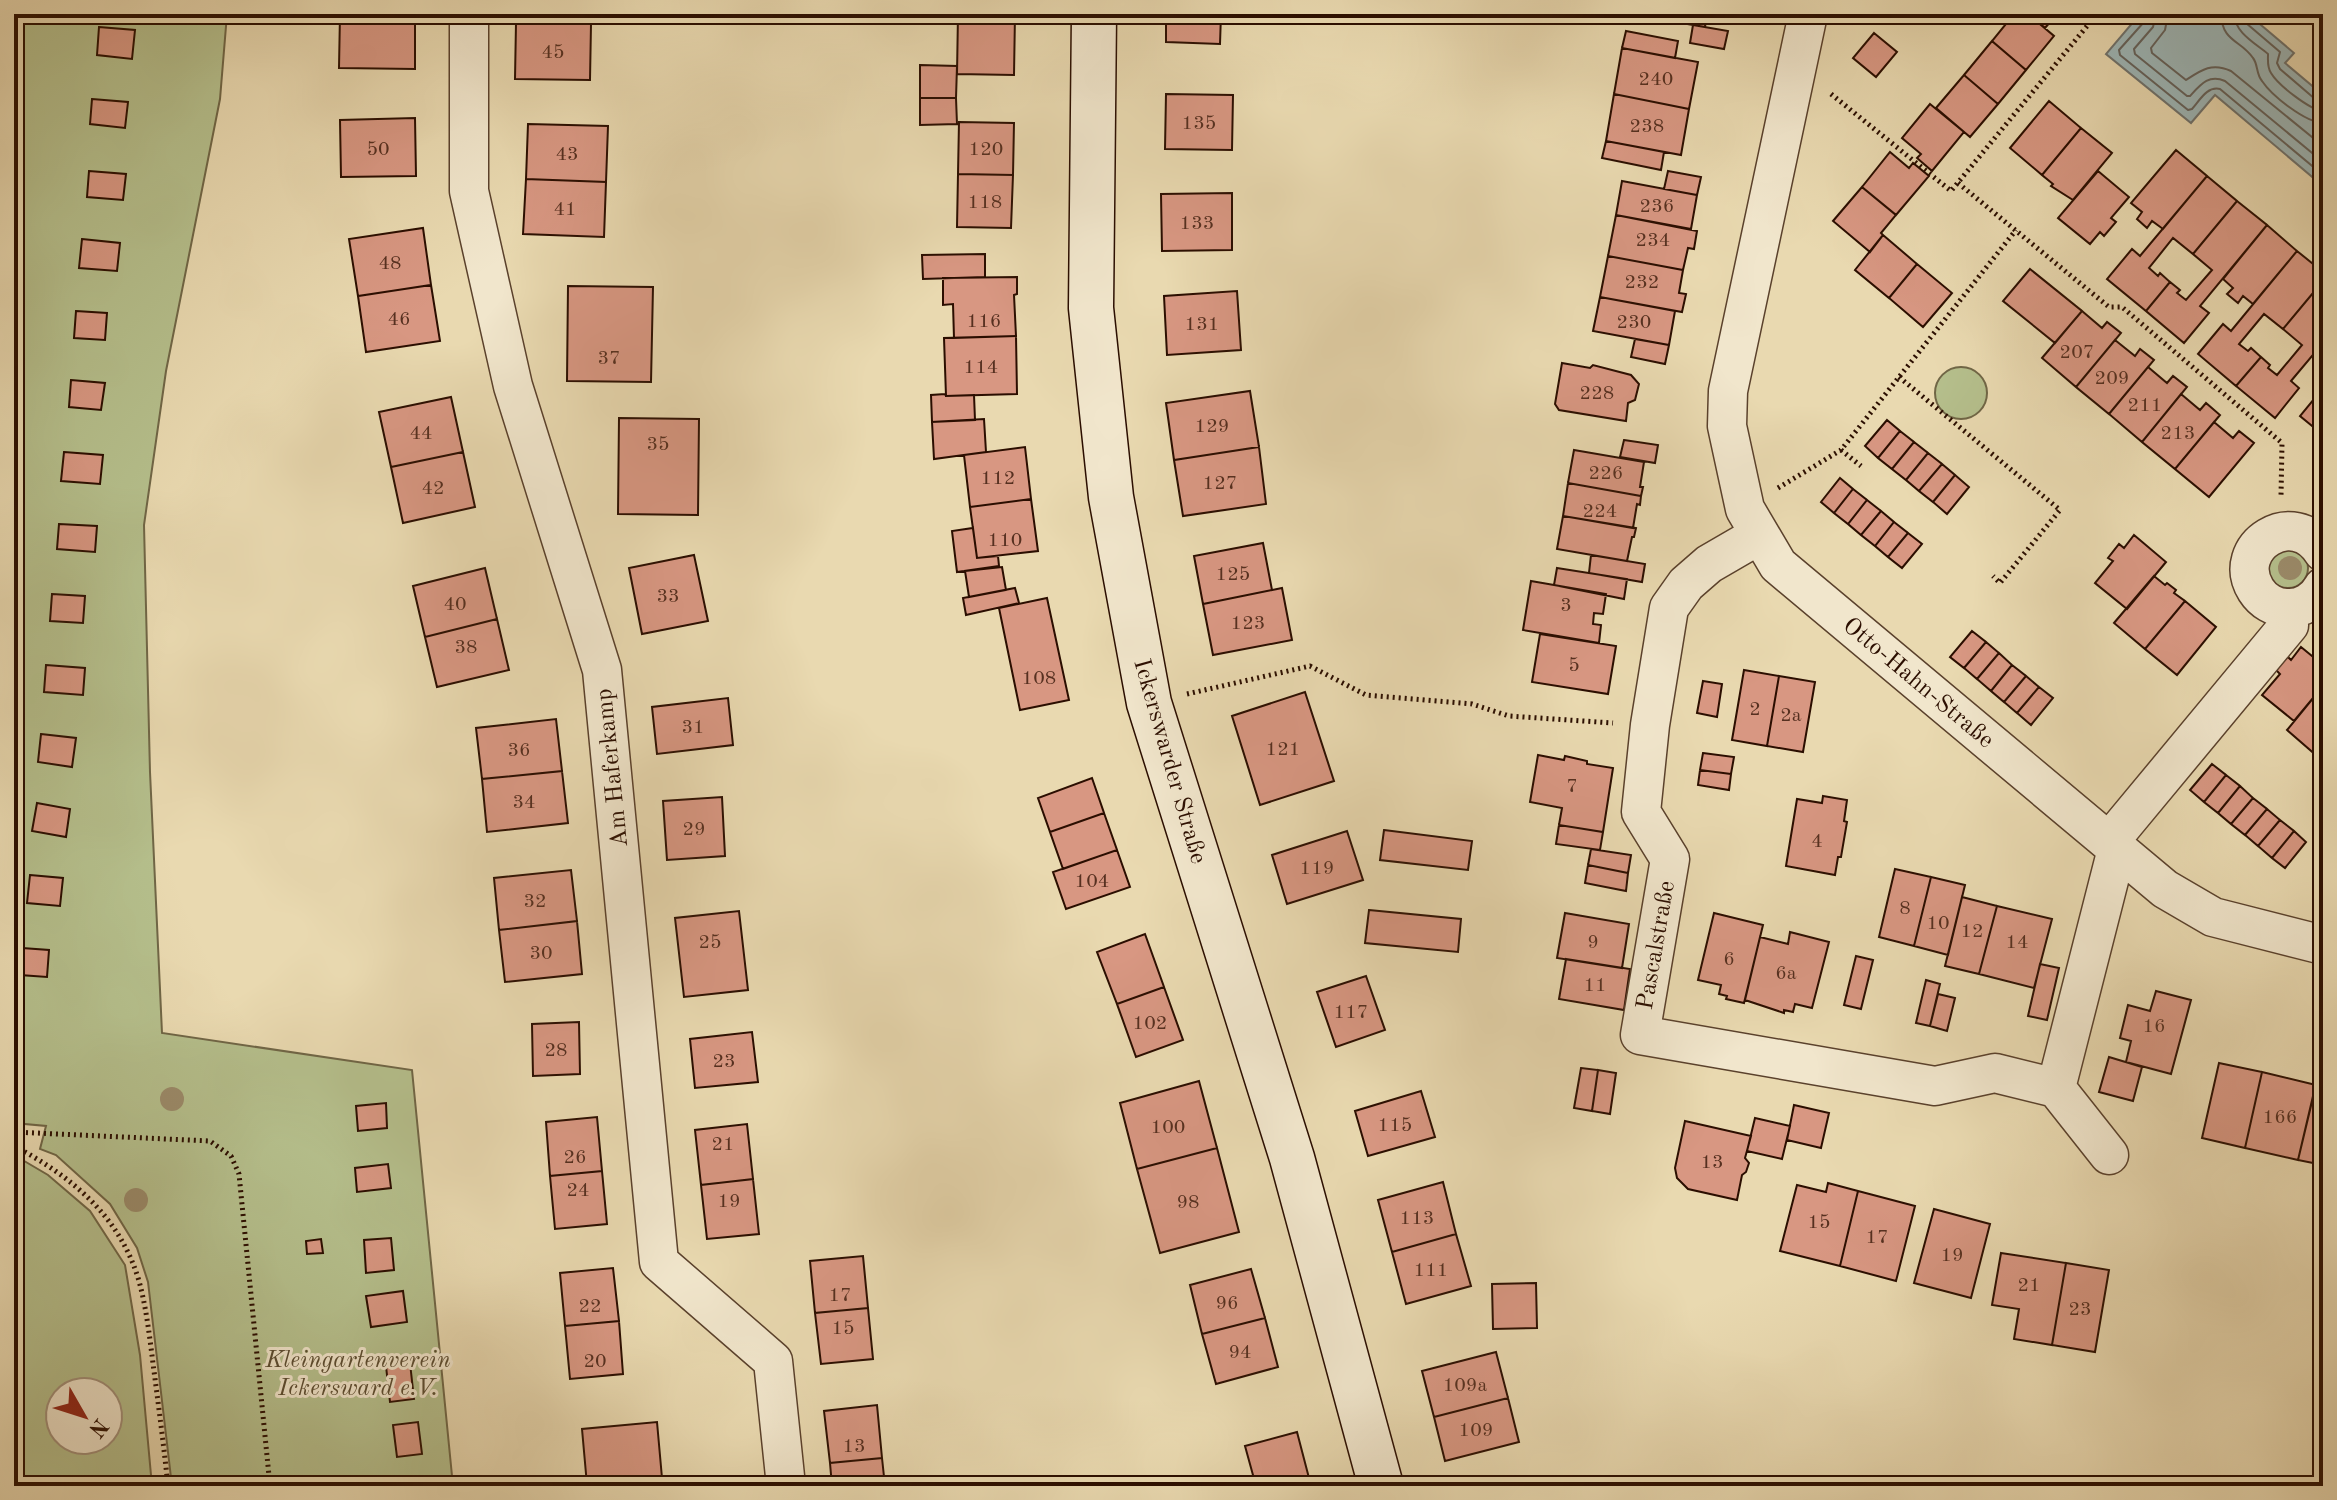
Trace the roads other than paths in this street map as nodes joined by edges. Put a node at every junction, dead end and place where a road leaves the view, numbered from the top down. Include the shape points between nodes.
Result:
1 (469, 14) edge
2 (1094, 14) edge
3 (1808, 14) edge
4 (1752, 522) junction
5 (2323, 552) edge
6 (2323, 587) edge
7 (2288, 608) junction
8 (2113, 845) junction
9 (2323, 945) edge
10 (2056, 1088) junction
11 (2109, 1155) dead end
12 (786, 1486) edge
13 (1381, 1486) edge

1 - 12 street, Am Haferkamp via 469,191 513,386 602,670 659,1262 773,1361
2 - 13 main road, Ickerswarder Straße via 1091,308 1111,497 1149,703 1292,1158
3 - 4 street, Otto-Hahn-Straße via 1728,391 1727,426
4 - 8 street, Otto-Hahn-Straße via 1778,565
4 - 10 street, Pascalstraße via 1686,584 1669,608 1641,812 1670,859 1640,1035 1935,1086 1995,1073
5 - 7 street via 2305,534 2281,531 2263,541 2251,558 2260,597
6 - 7 street via 2314,600
7 - 8 street via 2289,625
8 - 9 street, Otto-Hahn-Straße via 2165,889 2213,917
8 - 10 street
10 - 11 street

